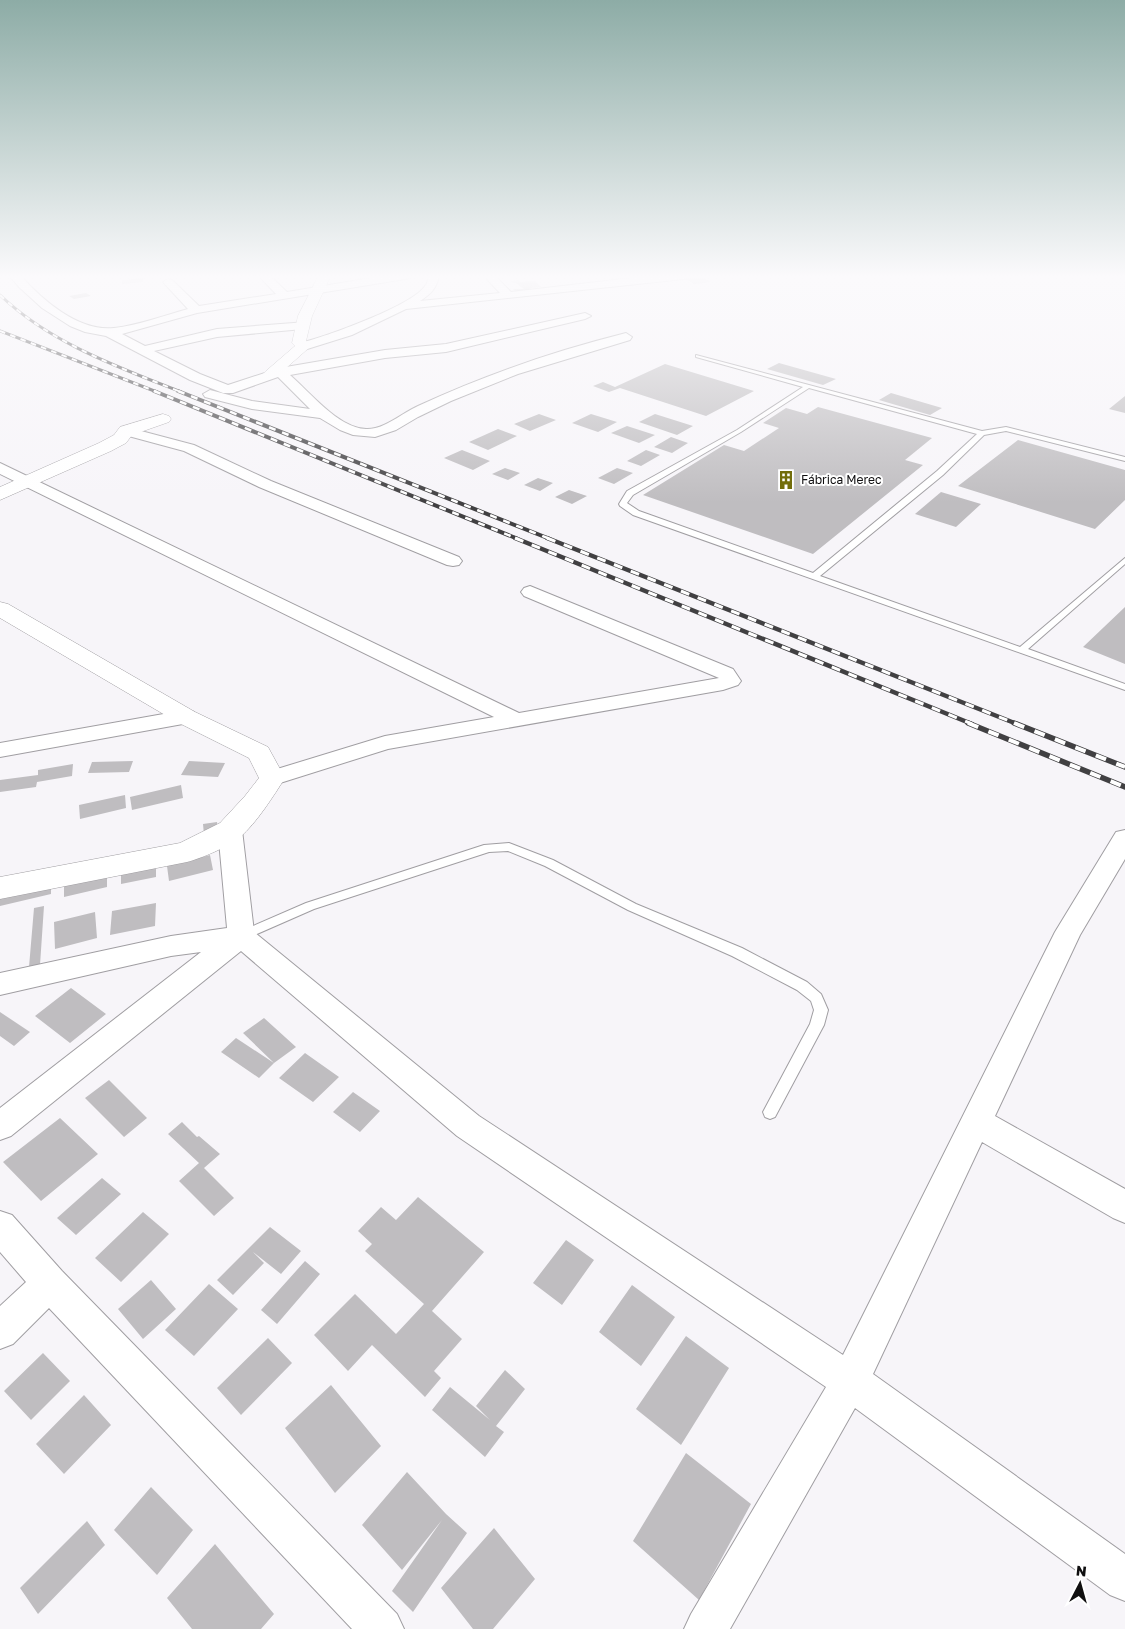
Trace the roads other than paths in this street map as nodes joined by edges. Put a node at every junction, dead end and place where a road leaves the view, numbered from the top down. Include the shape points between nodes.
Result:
1 (146, 351) edge
2 (299, 351) edge
3 (415, 351) edge
4 (579, 351) edge
5 (698, 356) dead end
6 (276, 373) junction
7 (195, 377) junction
8 (807, 387) junction
9 (228, 390) junction
10 (274, 409) junction
11 (324, 414) junction
12 (163, 419) dead end
13 (126, 431) junction
14 (982, 433) junction
15 (1125, 459) edge
16 (0, 468) edge
17 (26, 481) junction
18 (0, 494) edge
19 (1125, 560) edge
20 (453, 561) dead end
21 (815, 576) junction
22 (530, 592) dead end
23 (0, 609) edge
24 (1022, 650) junction
25 (1125, 687) edge
26 (186, 717) junction
27 (516, 720) junction
28 (0, 750) edge
29 (272, 778) junction
30 (230, 830) junction
31 (1125, 838) edge
32 (0, 888) edge
33 (241, 936) junction
34 (0, 984) edge
35 (770, 1112) dead end
36 (975, 1121) junction
37 (0, 1126) edge
38 (1125, 1207) edge
39 (0, 1227) edge
40 (50, 1283) junction
41 (0, 1331) edge
42 (850, 1381) junction
43 (1125, 1580) edge
44 (382, 1629) edge
45 (706, 1629) edge

1 - 7 street
2 - 6 street
3 - 6 street
4 - 11 street via 528,366 418,410 383,431 358,432
5 - 8 lane
6 - 9 street
6 - 11 street via 299,388 306,399
7 - 9 street
7 - 10 street via 203,391 242,404
8 - 14 lane
8 - 21 lane via 739,431 630,493 623,504 636,513
9 - 10 street
10 - 11 street
12 - 13 street
13 - 17 street via 120,439 105,447
13 - 20 street via 189,448 265,484
14 - 15 lane via 1006,429
14 - 21 lane via 940,474
16 - 17 street
17 - 18 street
17 - 27 street
19 - 24 lane
21 - 24 lane
22 - 27 street via 726,673 731,680 724,684
23 - 26 street
24 - 25 lane
26 - 28 street
26 - 29 street via 260,753
27 - 29 street via 385,743
29 - 30 street
30 - 32 street via 187,852
30 - 33 street
31 - 36 street via 1068,932
33 - 34 street via 171,946
33 - 35 lane via 310,906 488,848 509,847 549,862 632,907 737,952 802,986 816,998 821,1010 817,1025
33 - 37 street
33 - 42 street via 468,1126
36 - 38 street
36 - 42 street
39 - 40 street
40 - 41 street
40 - 44 street
42 - 43 street
42 - 45 street

